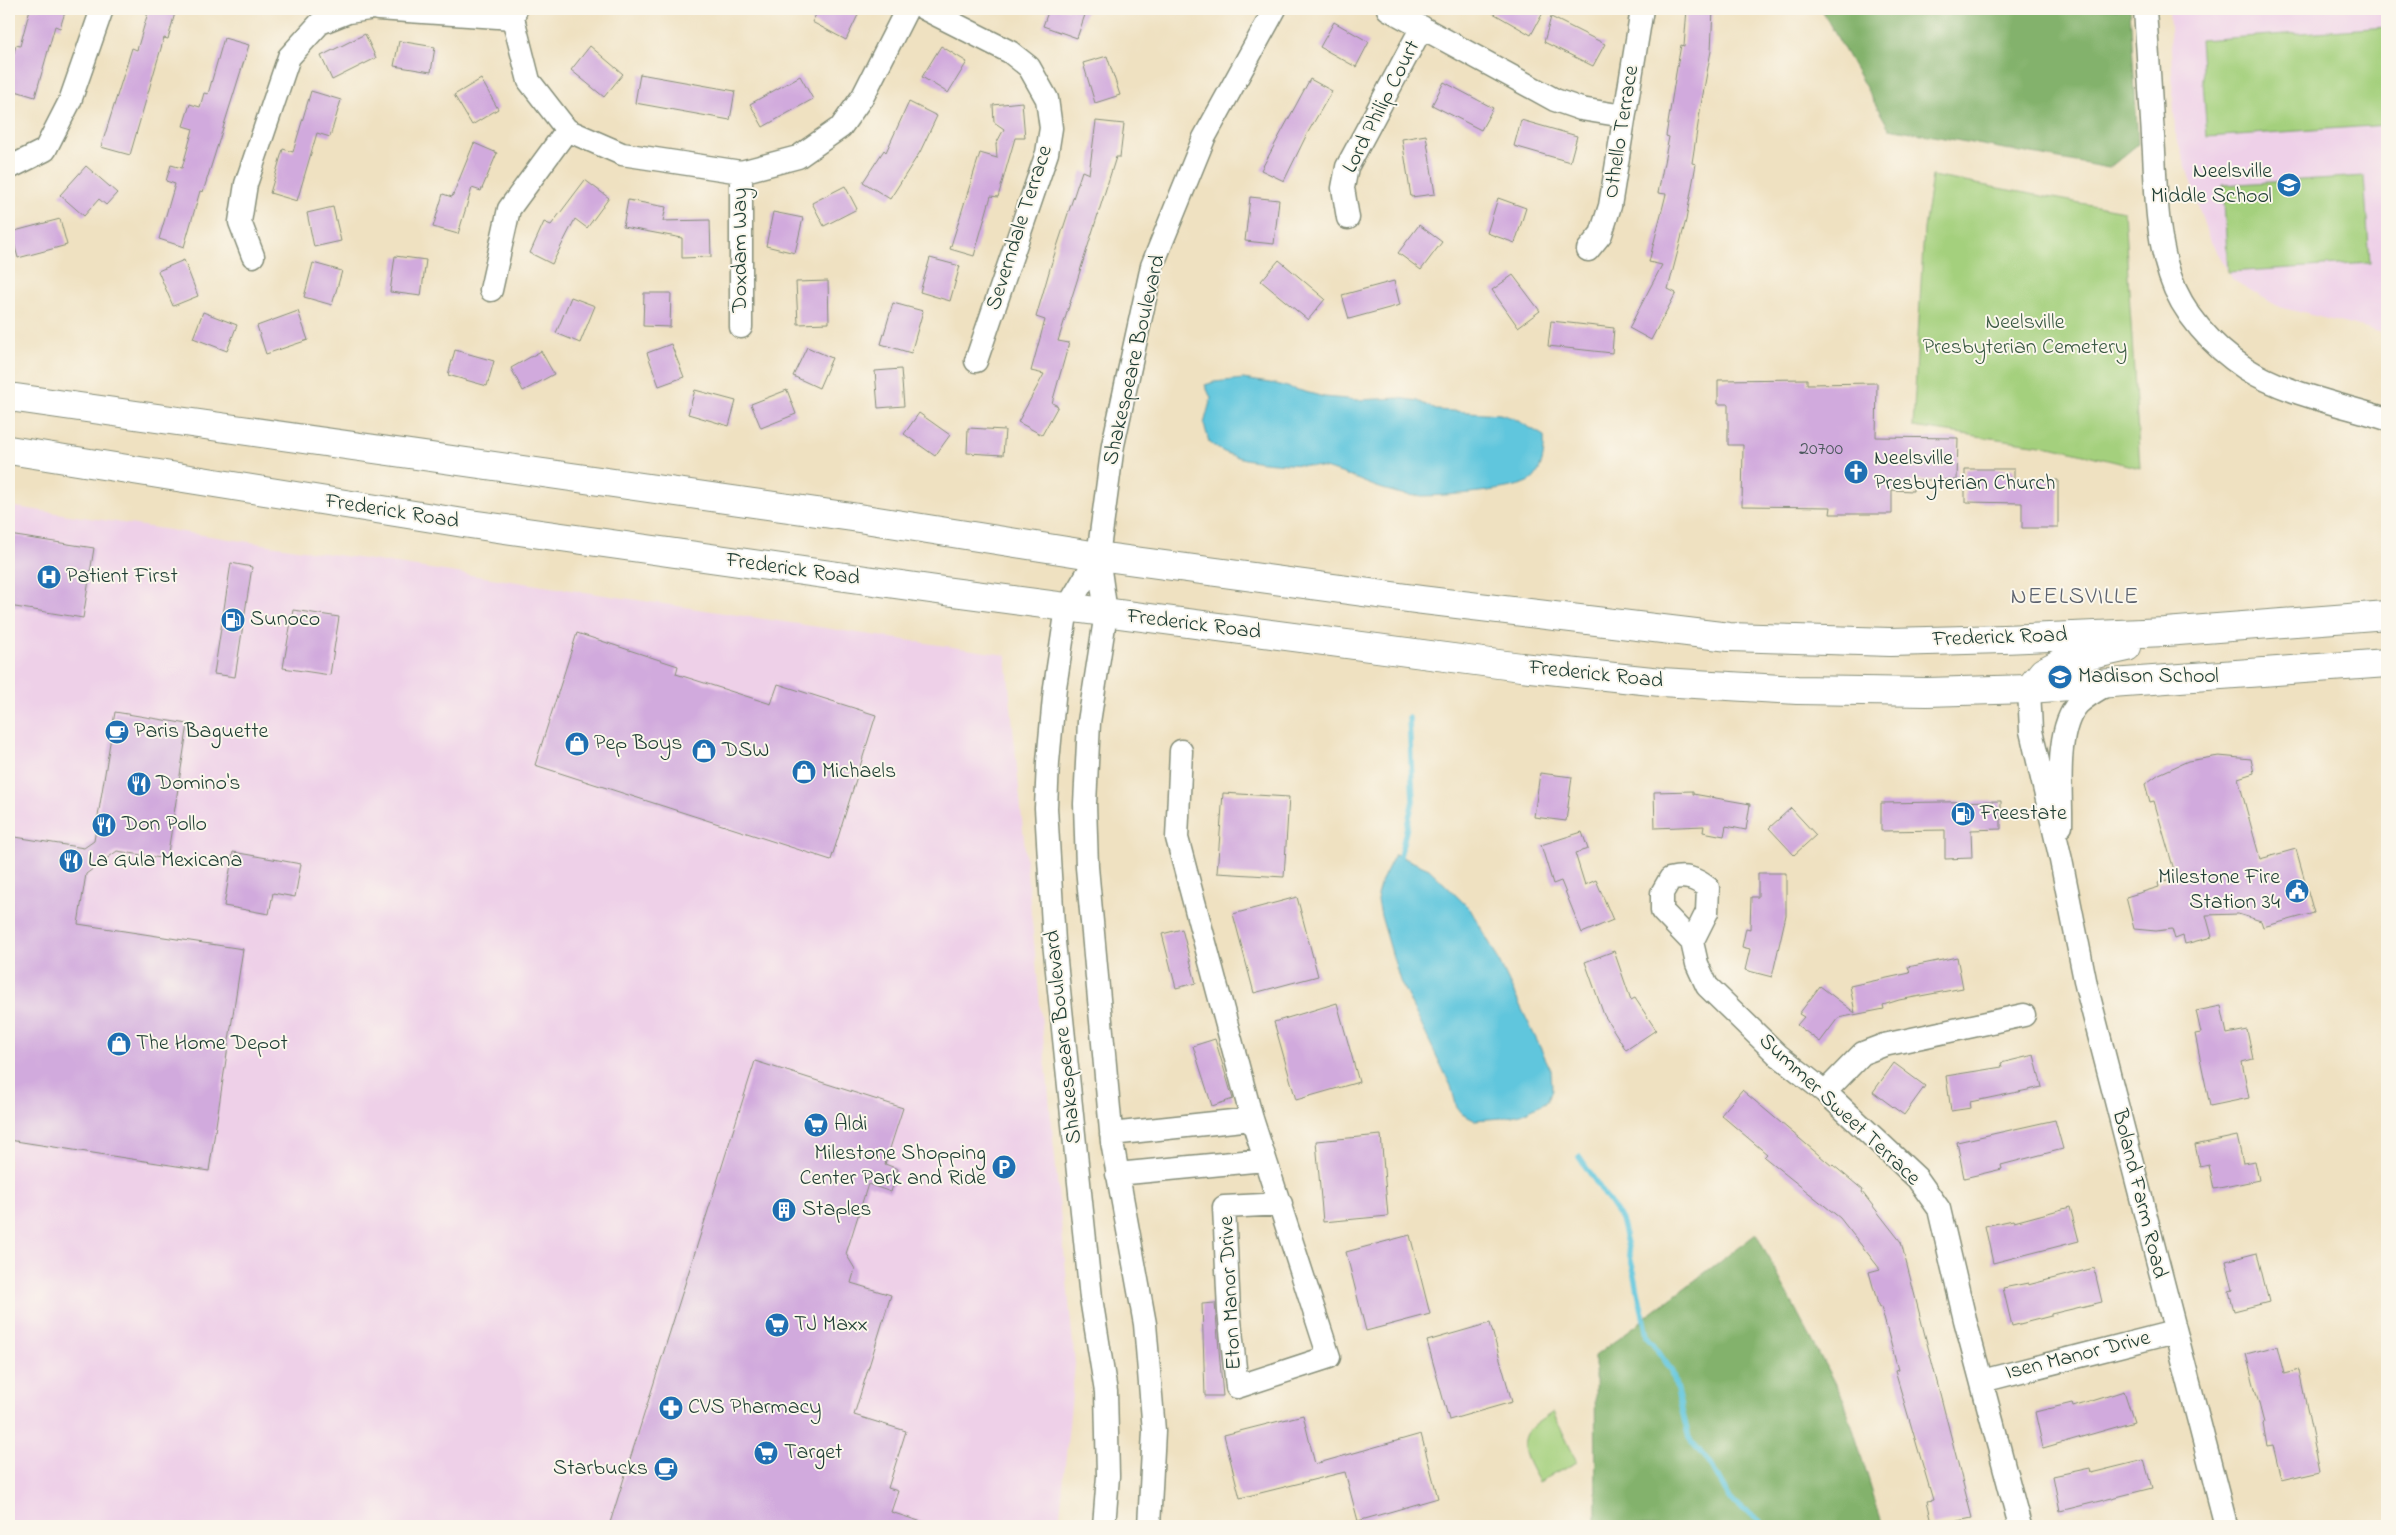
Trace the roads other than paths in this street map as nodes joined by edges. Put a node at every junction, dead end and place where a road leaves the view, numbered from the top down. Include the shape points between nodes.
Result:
1 (102, 9) edge
2 (369, 9) edge
3 (378, 9) edge
4 (907, 9) edge
5 (925, 9) edge
6 (1275, 9) edge
7 (1388, 9) edge
8 (1642, 9) edge
9 (2145, 9) edge
10 (515, 14) edge
11 (1422, 27) junction
12 (1624, 116) junction
13 (567, 130) junction
14 (9, 168) edge
15 (741, 172) junction
16 (1348, 218) dead end
17 (1588, 250) dead end
18 (253, 256) dead end
19 (491, 290) dead end
20 (741, 327) dead end
21 (976, 361) dead end
22 (9, 397) edge
23 (2387, 419) edge
24 (9, 450) edge
25 (1098, 556) junction
26 (1067, 608) junction
27 (1106, 613) junction
28 (2387, 615) edge
29 (2165, 632) junction
30 (2387, 663) edge
31 (2110, 683) junction
32 (2028, 689) junction
33 (1181, 751) dead end
34 (2061, 860) junction
35 (1692, 942) dead end
36 (2024, 1015) dead end
37 (1825, 1092) junction
38 (1252, 1119) junction
39 (1111, 1134) junction
40 (1264, 1160) junction
41 (1117, 1174) junction
42 (1281, 1204) junction
43 (2174, 1332) junction
44 (1982, 1381) junction
45 (1104, 1526) edge
46 (1149, 1526) edge
47 (2020, 1526) edge
48 (2226, 1526) edge

1 - 14 street via 70,101 45,150
2 - 18 street via 348,12 320,24 289,57 246,184 240,222
3 - 10 street
4 - 15 street via 862,96 841,127 798,157
5 - 21 street, Severndale Terrace via 1010,52 1029,67 1047,99 1051,128 1047,153
6 - 25 street, Shakespeare Boulevard via 1204,138 1152,266 1112,446
7 - 11 street
8 - 12 street, Othello Terrace
9 - 23 street via 2163,247 2170,277 2182,303 2223,352 2247,369 2275,383
10 - 13 street via 529,81
11 - 12 street via 1555,100 1581,109
11 - 16 street, Lord Philip Court via 1347,167 1343,188
12 - 17 street, Othello Terrace via 1610,206 1601,234
13 - 15 street via 622,154
13 - 19 street via 509,209
15 - 20 street, Doxdam Way
22 - 25 main road, Frederick Road via 842,516
24 - 26 main road, Frederick Road via 434,519
25 - 26 street, Shakespeare Boulevard
25 - 27 street, Shakespeare Boulevard
25 - 29 main road, Frederick Road via 1729,637 1890,642
26 - 27 main road, Frederick Road
26 - 45 street, Shakespeare Boulevard via 1048,762 1047,843 1054,942 1091,1298 1106,1392 1108,1476
27 - 32 main road, Frederick Road via 1661,682 1798,690 1927,692
27 - 39 street, Shakespeare Boulevard via 1089,722 1086,804 1091,923
28 - 29 main road, Frederick Road
29 - 32 main road via 2140,645 2064,661 2043,672
30 - 31 main road, Frederick Road
31 - 32 main road, Frederick Road
31 - 34 street, Boland Farm Road via 2078,704 2064,734
32 - 34 street, Boland Farm Road via 2031,731
33 - 38 street, Eton Manor Drive via 1177,838
34 - 43 street, Boland Farm Road via 2086,985
35 - 37 street, Summer Sweet Terrace via 1707,986 1778,1055
36 - 37 street via 1863,1053
37 - 44 street, Summer Sweet Terrace via 1917,1178 1939,1209
38 - 39 street
38 - 40 street, Eton Manor Drive
39 - 41 street, Shakespeare Boulevard
40 - 41 street
40 - 42 street, Eton Manor Drive
41 - 46 street, Shakespeare Boulevard via 1146,1324 1154,1432
42 - 42 street, Eton Manor Drive via 1329,1357 1237,1387 1229,1311 1224,1207
43 - 44 street, Isen Manor Drive
43 - 48 street, Boland Farm Road
44 - 47 street, Summer Sweet Terrace

